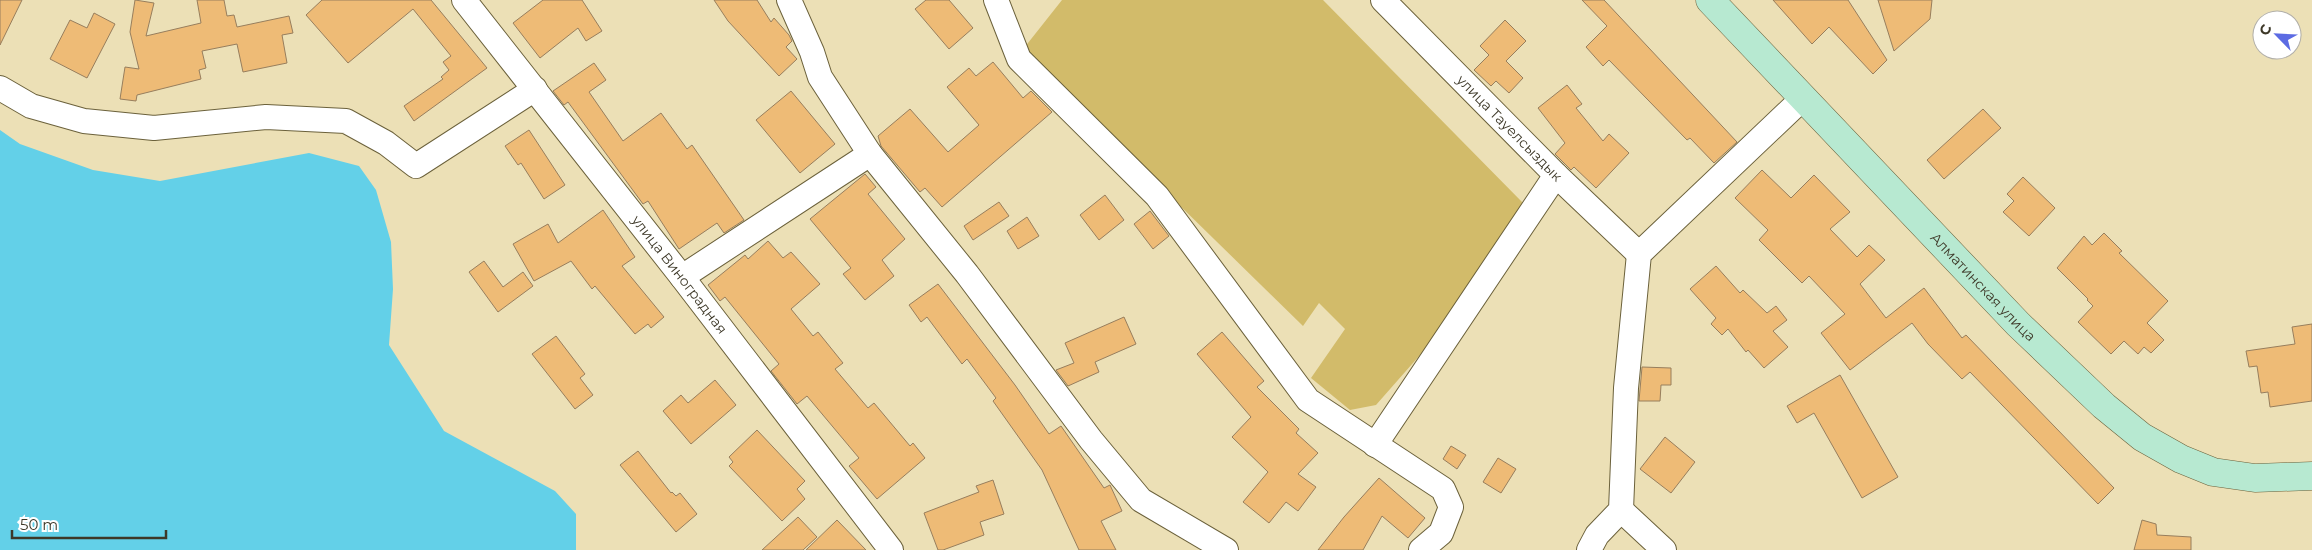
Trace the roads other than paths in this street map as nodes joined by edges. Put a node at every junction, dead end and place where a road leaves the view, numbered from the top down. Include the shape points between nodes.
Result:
1 (464, 0) edge
2 (789, 0) edge
3 (996, 0) edge
4 (1383, 0) edge
5 (1710, 0) edge
6 (0, 88) edge
7 (535, 89) junction
8 (1802, 99) junction
9 (870, 154) junction
10 (1556, 175) junction
11 (1638, 254) junction
12 (682, 277) junction
13 (1375, 445) junction
14 (2312, 476) edge
15 (1621, 510) junction
16 (891, 550) edge
17 (1226, 550) edge
18 (1421, 550) edge
19 (1589, 550) edge
20 (1664, 550) edge

1 - 7 street, улица Виноградная
2 - 9 street via 820,78
3 - 13 street via 1019,59 1157,196 1308,400
4 - 10 street, улица Тауелсыздык
5 - 8 main road, Алматинская улица
6 - 7 street via 31,106 84,121 154,128 266,117 346,121 386,143 416,166
7 - 12 street, улица Виноградная
8 - 11 street
8 - 14 main road, Алматинская улица via 2018,324 2104,406 2142,436 2181,459 2213,472 2255,478
9 - 12 street
9 - 17 street via 1141,500
10 - 11 street, улица Тауелсыздык
10 - 13 street
11 - 15 street via 1626,388
12 - 16 street, улица Виноградная
13 - 18 street via 1443,490 1451,507 1441,533
15 - 19 street via 1597,535
15 - 20 street

